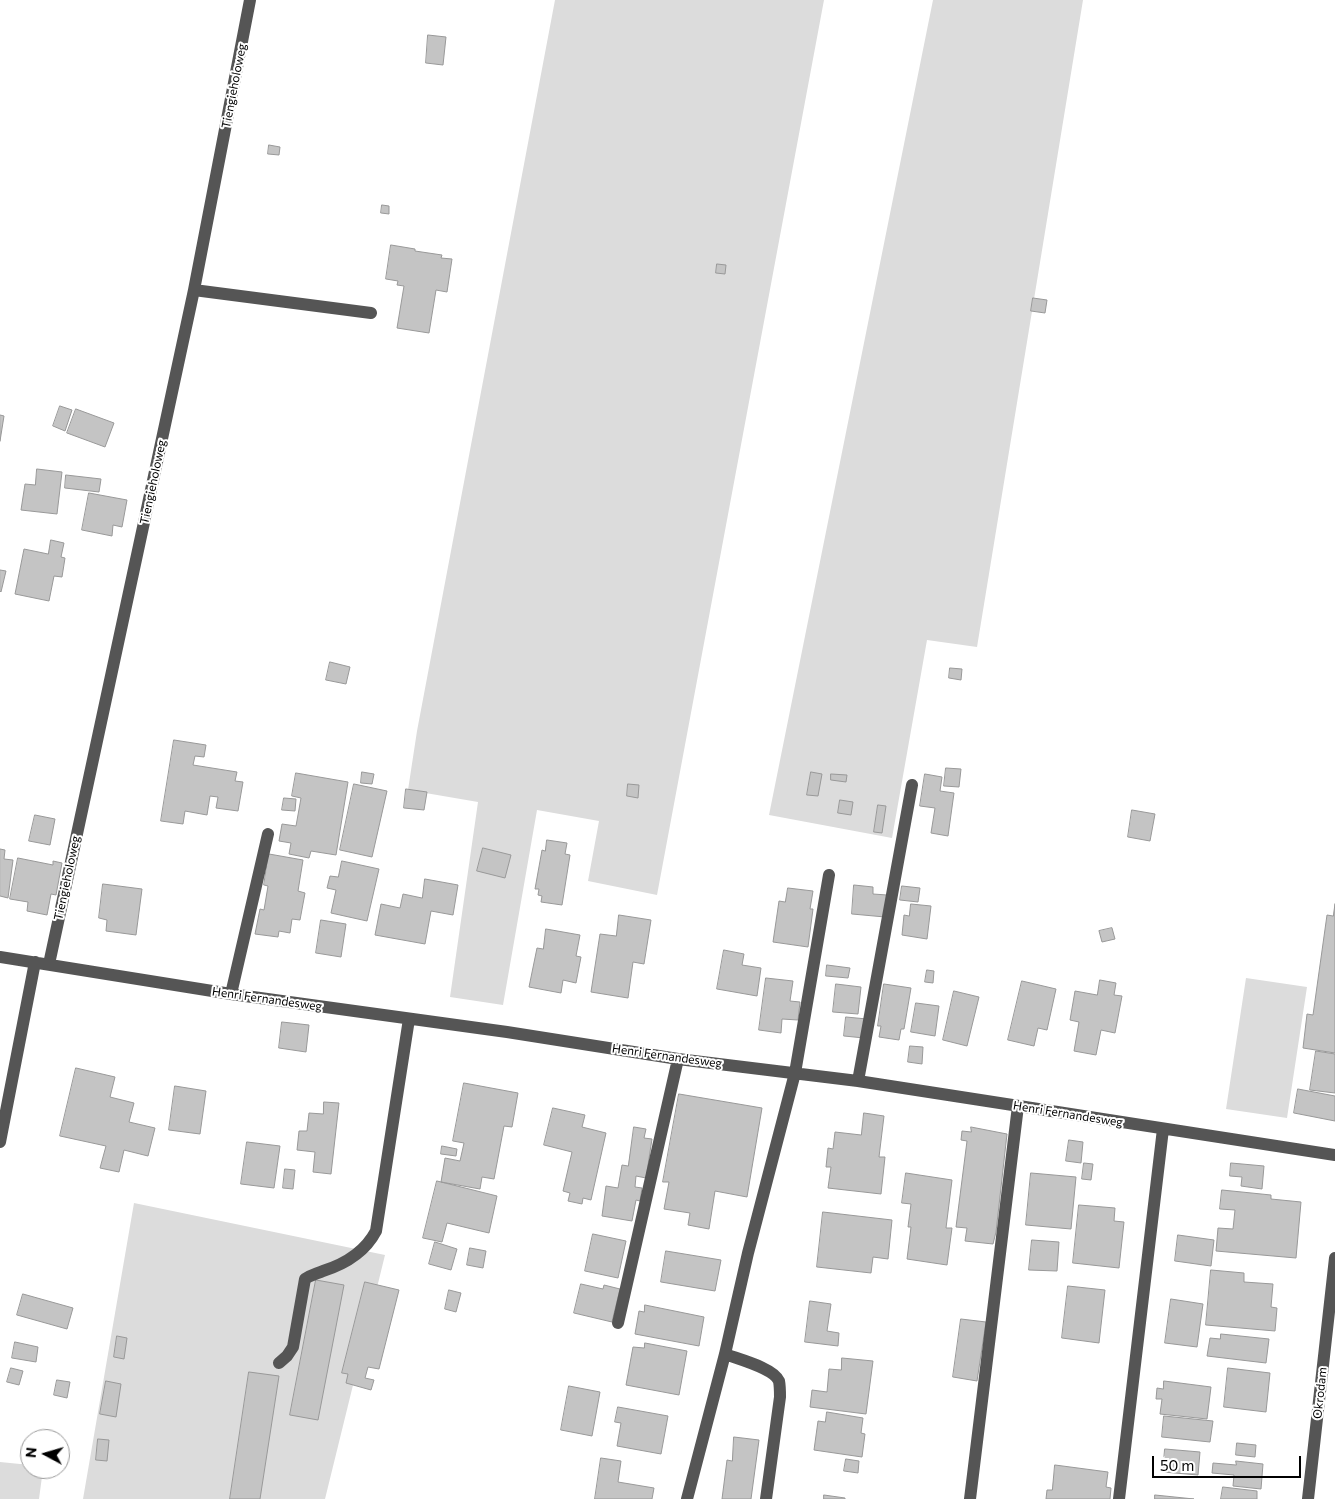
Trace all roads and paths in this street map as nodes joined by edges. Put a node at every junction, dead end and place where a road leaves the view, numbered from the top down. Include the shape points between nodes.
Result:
1 (250, 0) edge
2 (194, 290) junction
3 (370, 313) dead end
4 (912, 785) dead end
5 (268, 834) dead end
6 (829, 875) dead end
7 (0, 957) edge
8 (35, 962) junction
9 (49, 964) junction
10 (231, 994) junction
11 (409, 1018) junction
12 (678, 1059) junction
13 (795, 1073) junction
14 (858, 1081) junction
15 (1018, 1106) junction
16 (1163, 1129) junction
17 (0, 1142) edge
18 (1335, 1154) edge
19 (1335, 1258) edge
20 (618, 1323) dead end
21 (725, 1354) junction
22 (279, 1363) dead end
23 (687, 1499) edge
24 (766, 1499) edge
25 (970, 1499) edge
26 (1119, 1499) edge
27 (1308, 1499) edge

1 - 2 street, Tiengieholoweg
2 - 3 street
2 - 9 street, Tiengieholoweg
4 - 14 street
5 - 10 street
6 - 13 street
7 - 8 street, Henri Fernandesweg
8 - 9 street, Henri Fernandesweg
8 - 17 street
9 - 10 street, Henri Fernandesweg
10 - 11 street, Henri Fernandesweg
11 - 12 street, Henri Fernandesweg
11 - 22 street via 376,1231 357,1255 305,1280 293,1347
12 - 13 street, Henri Fernandesweg
12 - 20 street
13 - 14 street, Henri Fernandesweg
13 - 21 street
14 - 15 street, Henri Fernandesweg
15 - 16 street, Henri Fernandesweg
15 - 25 street
16 - 18 street, Henri Fernandesweg
16 - 26 street
19 - 27 street, Okrodam
21 - 23 street
21 - 24 street via 775,1374 779,1381 780,1397

